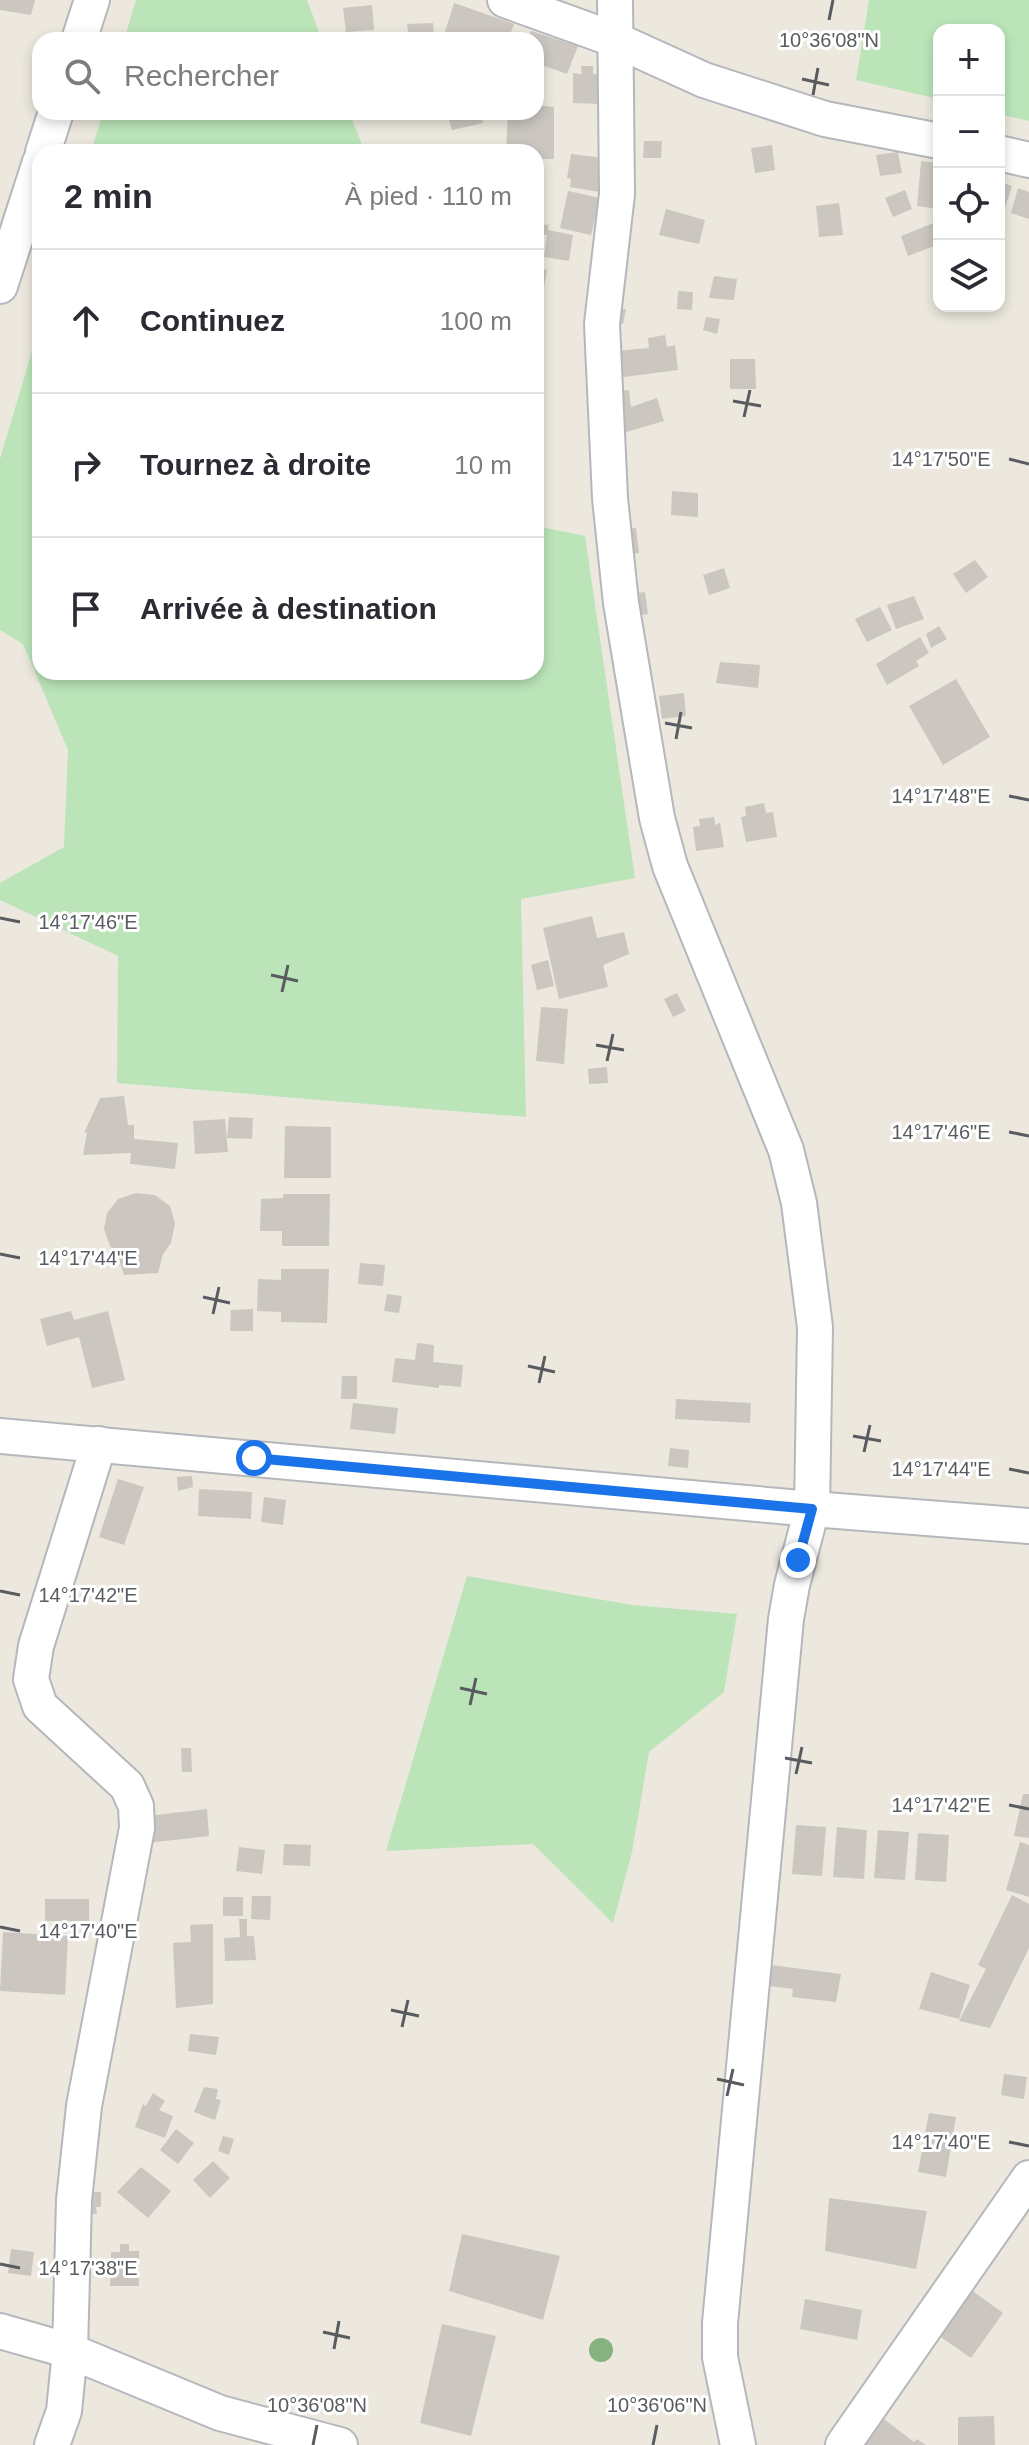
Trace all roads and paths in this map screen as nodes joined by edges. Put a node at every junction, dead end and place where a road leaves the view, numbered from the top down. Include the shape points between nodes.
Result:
1 (92, 0) edge
2 (505, 0) edge
3 (615, 0) edge
4 (82, 32) edge
5 (616, 40) junction
6 (53, 120) edge
7 (933, 140) edge
8 (46, 144) edge
9 (1005, 154) edge
10 (1029, 160) edge
11 (32, 187) edge
12 (0, 286) edge
13 (0, 1436) edge
14 (99, 1444) junction
15 (812, 1509) junction
16 (1029, 1526) edge
17 (1029, 2178) edge
18 (0, 2331) edge
19 (70, 2351) junction
20 (52, 2445) edge
21 (340, 2445) edge
22 (738, 2445) edge
23 (843, 2445) edge

1 - 4 street
2 - 5 street
3 - 5 street
5 - 7 street via 704,80 825,119
5 - 15 street via 617,194 602,324 621,603 670,866 786,1150 799,1203 815,1327
6 - 8 street
9 - 10 street
11 - 12 street
13 - 14 street
14 - 15 street
14 - 19 street via 36,1646 31,1679 40,1706 127,1786 136,1806 137,1828 84,2106 74,2200
15 - 16 street
15 - 22 street via 786,1619 720,2323 720,2357
17 - 23 street
18 - 19 street
19 - 20 street via 64,2411
19 - 21 street via 220,2413

